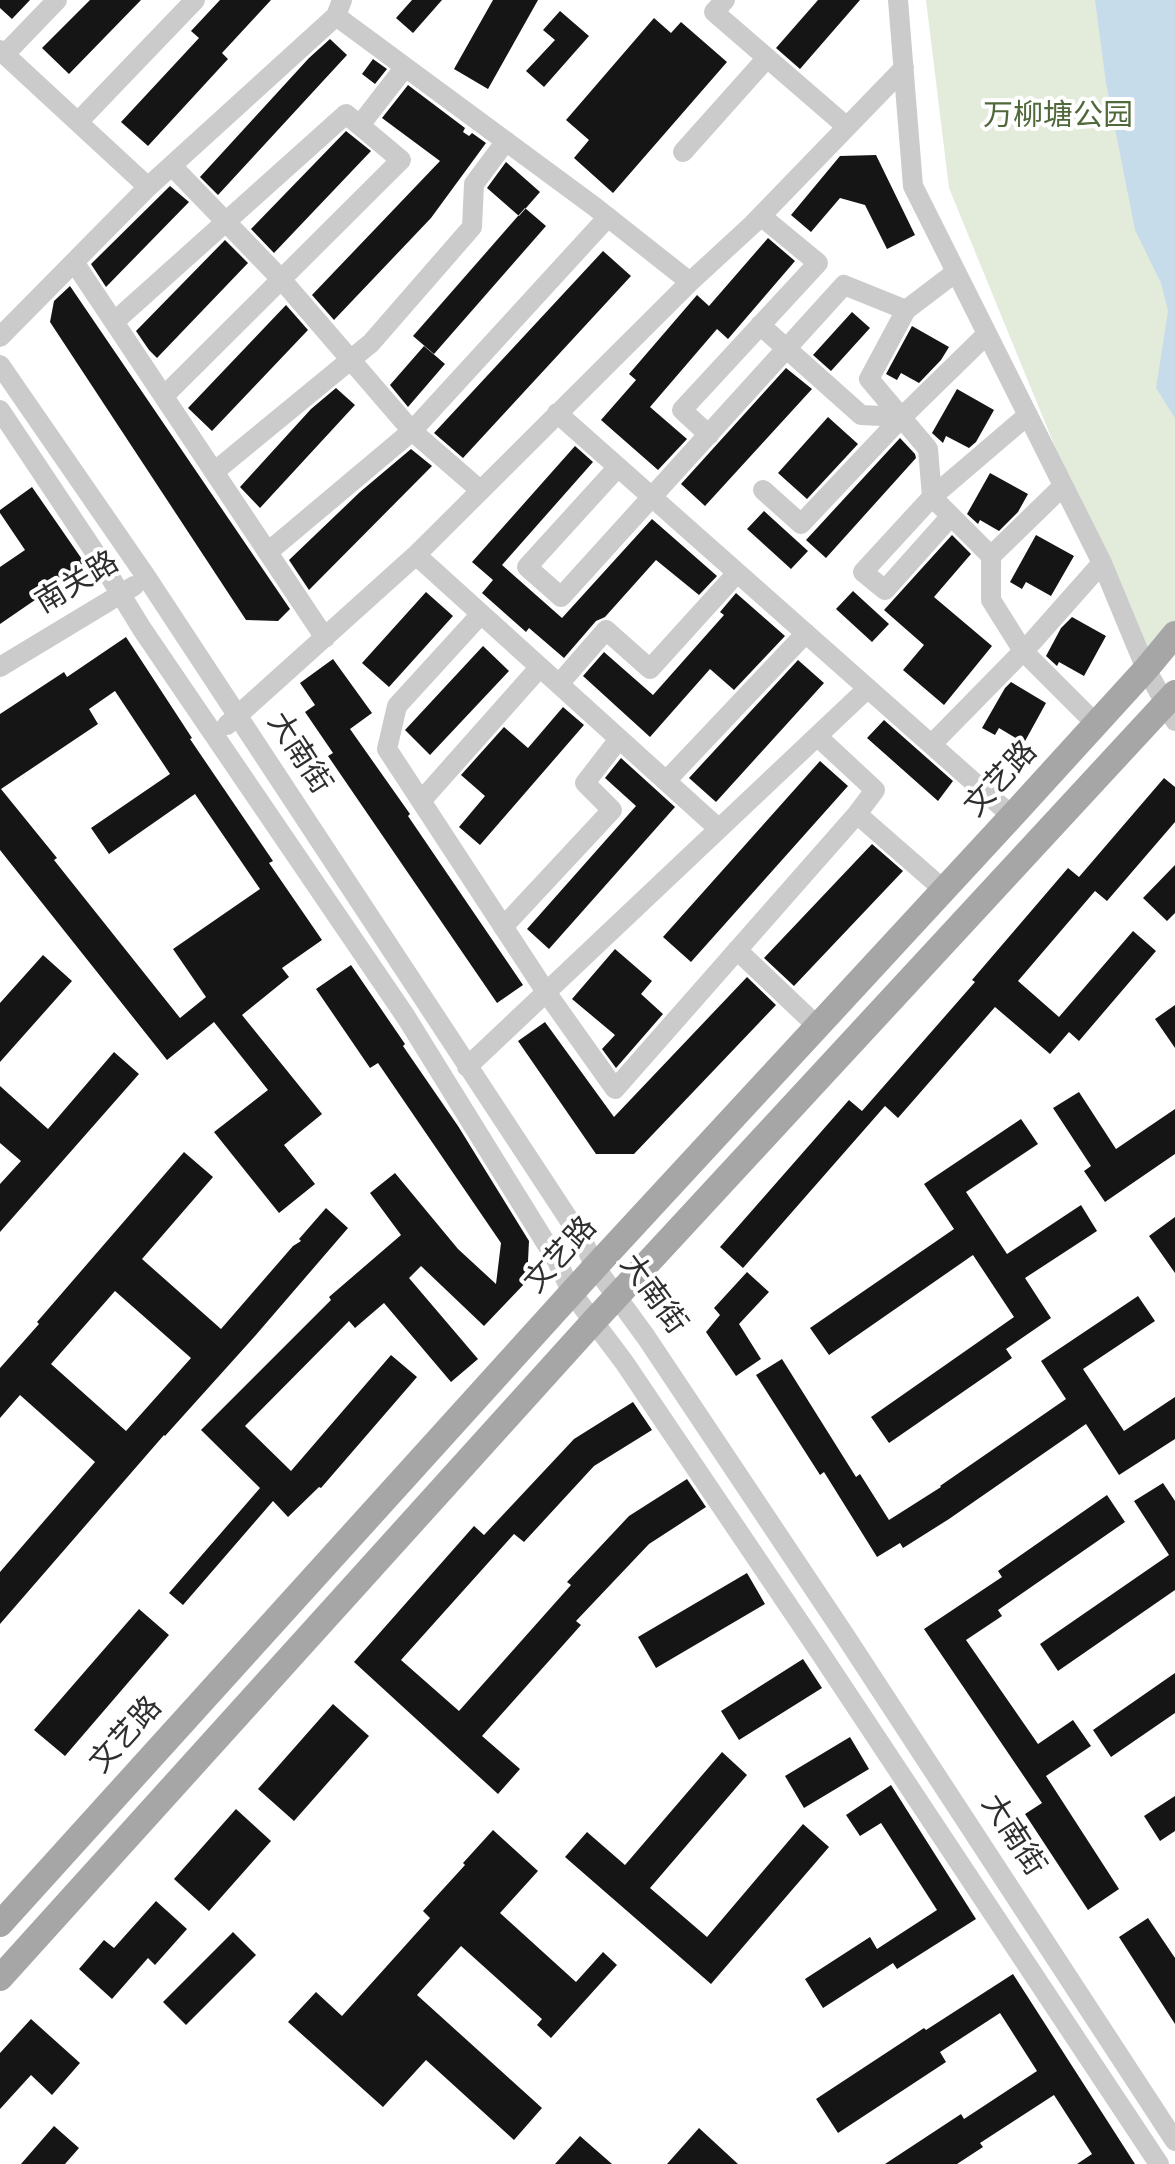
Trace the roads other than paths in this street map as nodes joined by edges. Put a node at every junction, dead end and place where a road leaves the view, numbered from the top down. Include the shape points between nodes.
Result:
1 (57, 0) edge
2 (195, 0) edge
3 (725, 0) edge
4 (898, 0) edge
5 (339, 8) edge
6 (2, 52) edge
7 (766, 59) junction
8 (405, 67) junction
9 (904, 68) junction
10 (78, 122) junction
11 (360, 125) junction
12 (847, 127) junction
13 (506, 141) junction
14 (683, 152) dead end
15 (172, 166) junction
16 (148, 187) junction
17 (761, 216) junction
18 (608, 217) junction
19 (226, 222) junction
20 (74, 262) junction
21 (818, 263) junction
22 (956, 272) junction
23 (281, 279) junction
24 (690, 282) junction
25 (844, 285) junction
26 (906, 310) junction
27 (114, 322) junction
28 (760, 325) junction
29 (987, 334) junction
30 (0, 337) edge
31 (786, 349) junction
32 (351, 360) junction
33 (0, 365) edge
34 (164, 396) junction
35 (0, 410) edge
36 (557, 413) junction
37 (1028, 415) junction
38 (902, 417) junction
39 (412, 431) junction
40 (709, 435) junction
41 (618, 467) junction
42 (214, 472) junction
43 (1063, 486) junction
44 (480, 490) junction
45 (763, 490) dead end
46 (932, 497) junction
47 (652, 498) junction
48 (951, 516) junction
49 (268, 552) junction
50 (416, 555) junction
51 (991, 556) junction
52 (1102, 563) junction
53 (737, 573) junction
54 (147, 578) junction
55 (122, 593) junction
56 (481, 614) junction
57 (806, 633) junction
58 (1175, 634) edge
59 (325, 638) junction
60 (1023, 651) junction
61 (0, 667) edge
62 (540, 667) junction
63 (1146, 669) junction
64 (559, 684) junction
65 (868, 688) junction
66 (1171, 706) edge
67 (237, 717) junction
68 (1096, 724) junction
69 (214, 735) junction
70 (817, 736) junction
71 (619, 739) junction
72 (932, 744) junction
73 (666, 781) junction
74 (421, 801) junction
75 (857, 814) junction
76 (1012, 816) junction
77 (719, 829) junction
78 (944, 890) junction
79 (503, 927) junction
80 (737, 950) junction
81 (546, 992) junction
82 (817, 1026) junction
83 (467, 1067) junction
84 (595, 1267) junction
85 (572, 1293) junction
86 (617, 1297) junction
87 (593, 1322) junction
88 (0, 1924) edge
89 (0, 1978) edge
90 (1175, 2141) edge
91 (1159, 2164) edge

1 - 6 street
2 - 10 street
3 - 7 street via 714,12
4 - 9 street
5 - 8 street
5 - 15 street
6 - 10 street
7 - 12 street
7 - 14 street
8 - 11 street
8 - 13 street
9 - 12 street
9 - 22 street via 913,186
10 - 16 street
11 - 19 street via 346,114
11 - 23 street via 401,160
12 - 17 street
13 - 18 street
13 - 32 street via 474,184 472,227
15 - 16 street
15 - 19 street
16 - 20 street
17 - 21 street
17 - 24 street
18 - 24 street
18 - 39 street
19 - 23 street
19 - 27 street
20 - 27 street
20 - 30 street
21 - 25 street
21 - 28 street
22 - 26 street
22 - 29 street
23 - 32 street
23 - 34 street
24 - 36 street
25 - 26 street
25 - 31 street
26 - 38 street via 869,379
27 - 34 street
28 - 31 street
28 - 40 street via 682,410
29 - 37 street
29 - 38 street
31 - 38 street via 861,415
31 - 40 street
32 - 39 street
32 - 42 street
33 - 54 street, 大南街
34 - 42 street
35 - 55 street, 大南街
36 - 41 street
36 - 44 street
37 - 43 street
37 - 46 street
38 - 45 street via 801,524
38 - 46 street via 928,449
39 - 44 street
39 - 49 street
40 - 47 street
41 - 47 street
41 - 47 street via 527,567 561,597
42 - 49 street
43 - 51 street
43 - 52 street
44 - 50 street
46 - 48 street
46 - 48 street via 863,572 885,590
47 - 53 street
48 - 51 street
49 - 59 street
50 - 56 street
50 - 59 street
51 - 60 street via 991,600
52 - 60 street
52 - 63 street
53 - 57 street
53 - 64 street via 650,669 606,630
54 - 55 street, 南关路
54 - 67 street, 大南街
55 - 61 street, 南关路
55 - 69 street, 大南街
56 - 62 street
56 - 74 street via 397,706 387,749
57 - 65 street
57 - 73 street
58 - 63 main road, 文艺路
59 - 67 street
60 - 68 street
60 - 72 street
62 - 64 street
62 - 74 street
63 - 66 street
63 - 68 main road, 文艺路
64 - 71 street
65 - 70 street
65 - 72 street
66 - 86 main road
67 - 69 street
67 - 83 street, 大南街
68 - 76 main road, 文艺路
69 - 85 street, 大南街 via 406,1017
70 - 75 street via 875,790
70 - 77 street
71 - 73 street
71 - 79 street via 585,783 612,810
72 - 76 street
73 - 77 street
74 - 79 street
75 - 78 street
75 - 80 street
76 - 78 main road, 文艺路
77 - 81 street
78 - 82 main road, 文艺路
79 - 81 street
80 - 81 street via 615,1089
80 - 82 street
81 - 83 street
82 - 84 main road, 文艺路
83 - 84 street, 大南街
84 - 85 main road, 文艺路
84 - 86 street, 大南街
85 - 87 street, 大南街
85 - 88 main road, 文艺路
86 - 87 main road
86 - 90 street, 大南街
87 - 89 main road
87 - 91 street, 大南街 via 801,1624

